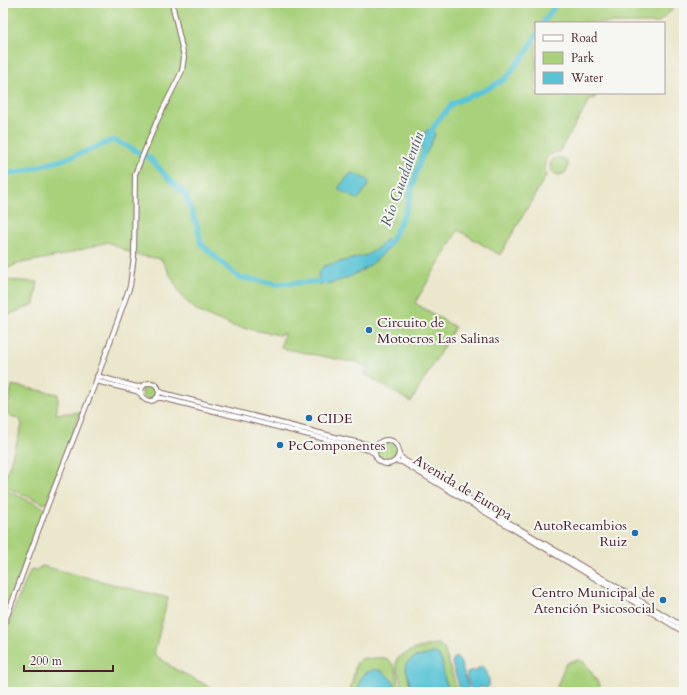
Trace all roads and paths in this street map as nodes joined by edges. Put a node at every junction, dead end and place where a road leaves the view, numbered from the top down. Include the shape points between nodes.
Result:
1 (172, 3) edge
2 (97, 379) junction
3 (143, 386) junction
4 (158, 390) junction
5 (141, 394) junction
6 (156, 398) junction
7 (376, 445) junction
8 (374, 453) junction
9 (399, 455) junction
10 (395, 461) junction
11 (684, 627) edge
12 (3, 628) edge
13 (684, 632) edge

1 - 2 street via 184,57 182,71 136,170 134,256 130,286
2 - 3 street
2 - 5 street
2 - 12 street
3 - 4 street via 151,384
3 - 5 street
4 - 6 street
4 - 7 street via 163,394
5 - 6 street via 148,401
6 - 8 street
7 - 8 street
7 - 9 street via 384,440 392,441 398,446
8 - 10 street via 376,460 383,464
9 - 10 street
9 - 11 street, Avenida de Europa
10 - 13 street, Avenida de Europa via 402,462

